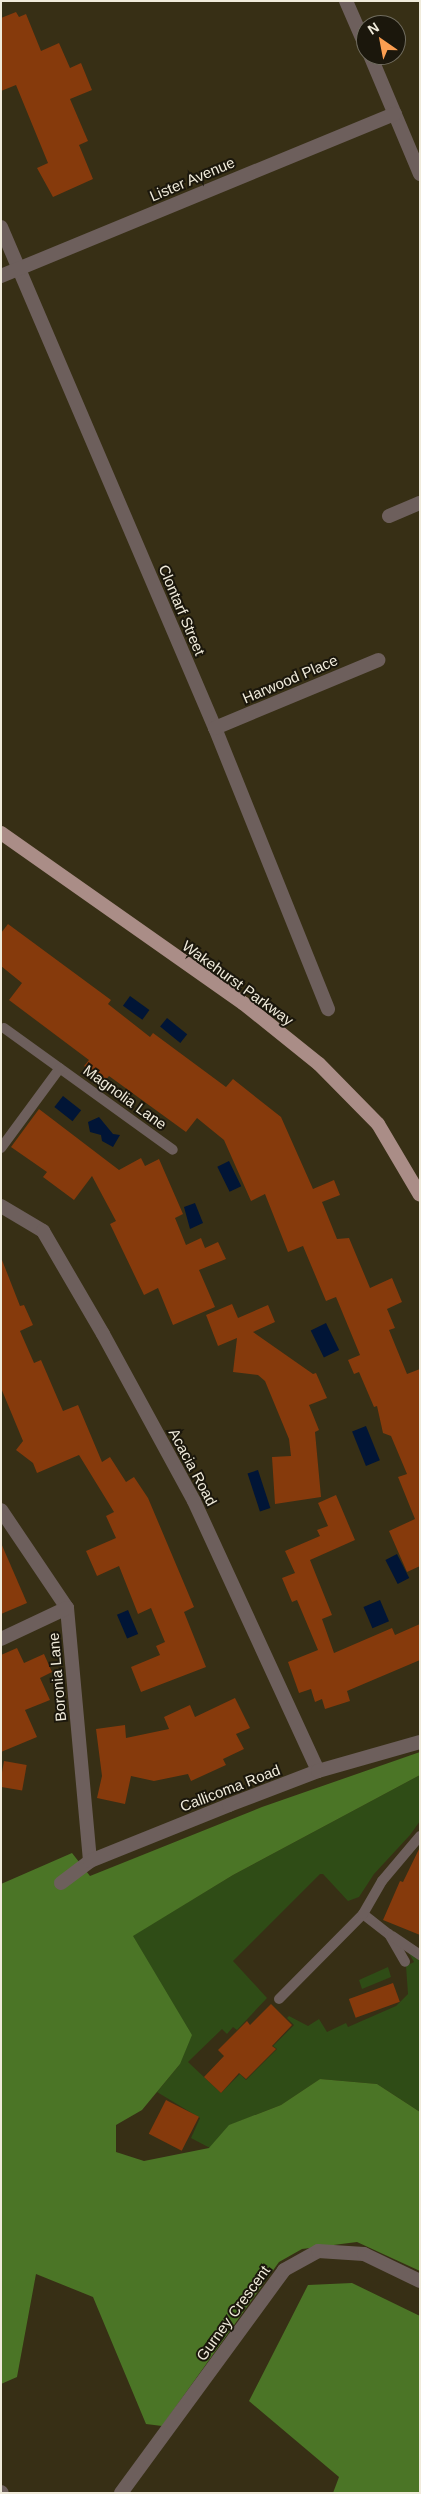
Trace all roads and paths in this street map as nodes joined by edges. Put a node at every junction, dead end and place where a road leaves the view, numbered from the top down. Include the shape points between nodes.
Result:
1 (346, 1) edge
2 (356, 24) edge
3 (374, 65) edge
4 (395, 114) junction
5 (414, 147) edge
6 (420, 174) edge
7 (1, 227) edge
8 (19, 269) junction
9 (1, 276) edge
10 (420, 503) edge
11 (389, 516) dead end
12 (378, 660) dead end
13 (215, 728) junction
14 (1, 833) edge
15 (328, 1009) dead end
16 (4, 1028) dead end
17 (60, 1068) junction
18 (1, 1148) edge
19 (173, 1150) dead end
20 (420, 1195) edge
21 (1, 1206) edge
22 (1, 1510) edge
23 (68, 1608) junction
24 (1, 1639) edge
25 (420, 1742) edge
26 (318, 1771) junction
27 (420, 1836) edge
28 (90, 1861) junction
29 (61, 1883) dead end
30 (360, 1917) junction
31 (389, 1934) junction
32 (420, 1955) edge
33 (405, 1962) dead end
34 (279, 1999) dead end
35 (420, 2280) edge
36 (121, 2493) edge

1 - 2 street
3 - 4 street
4 - 5 street
4 - 8 street, Lister Avenue
5 - 6 street
7 - 8 street, Clontarf Street
8 - 9 street, Lister Avenue
8 - 13 street, Clontarf Street
10 - 11 street
12 - 13 street, Harwood Place
13 - 15 street, Clontarf Street
14 - 20 main road, Wakehurst Parkway via 243,1003 319,1064 378,1124
16 - 17 lane, Magnolia Lane
17 - 18 lane, Magnolia Lane
17 - 19 lane, Magnolia Lane
21 - 26 street, Acacia Road via 43,1231 103,1334 194,1501
22 - 23 street, Boronia Lane
23 - 24 street
23 - 28 street, Boronia Lane
25 - 26 street, Callicoma Road
26 - 28 street, Callicoma Road
27 - 30 lane via 382,1881
28 - 29 street, Callicoma Road
30 - 31 lane
30 - 34 lane
31 - 32 lane
31 - 33 lane
35 - 36 street, Gurney Crescent via 364,2254 318,2251 284,2270

